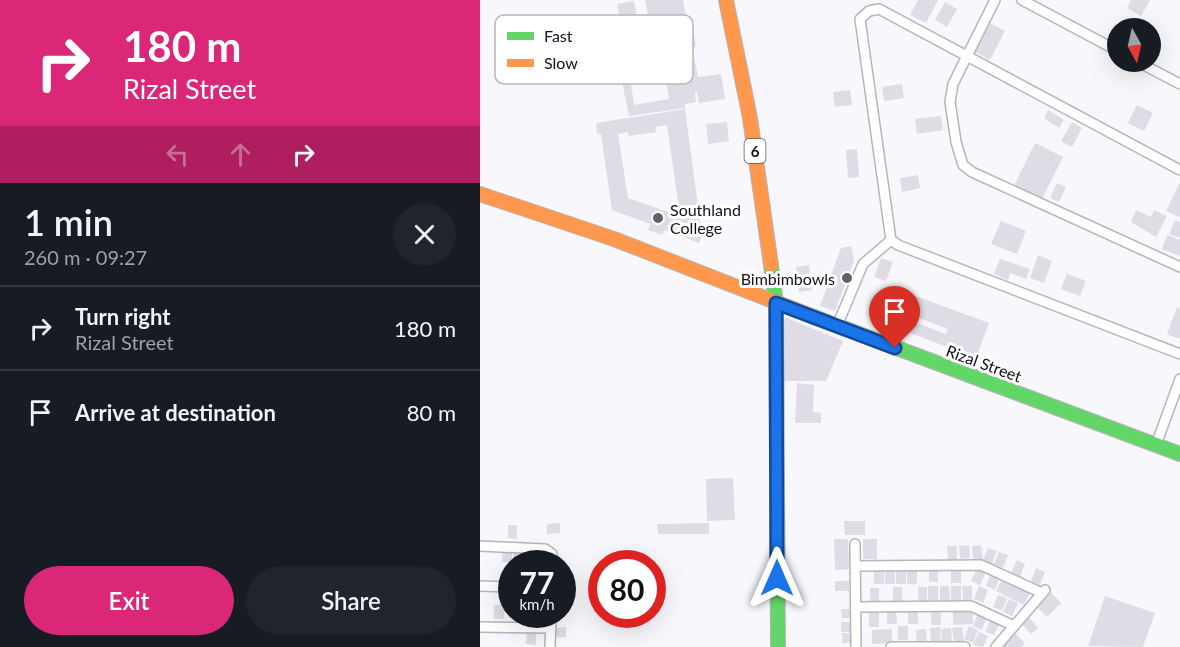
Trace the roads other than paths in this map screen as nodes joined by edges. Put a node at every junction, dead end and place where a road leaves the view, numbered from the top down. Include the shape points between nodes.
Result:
1 (726, 0) edge
2 (995, 0) edge
3 (1022, 0) edge
4 (1107, 45) edge
5 (966, 57) junction
6 (1157, 72) edge
7 (1180, 84) edge
8 (1180, 170) edge
9 (480, 194) edge
10 (891, 240) junction
11 (1180, 267) edge
12 (776, 303) junction
13 (837, 326) junction
14 (1180, 354) edge
15 (1180, 379) edge
16 (1156, 445) junction
17 (1180, 454) edge
18 (855, 544) dead end
19 (480, 546) edge
20 (546, 550) edge
21 (855, 566) junction
22 (480, 586) edge
23 (498, 587) edge
24 (856, 607) junction
25 (1014, 626) junction
26 (480, 627) edge
27 (498, 627) edge
28 (551, 628) edge
29 (550, 647) edge
30 (778, 647) edge
31 (856, 647) edge
32 (891, 647) edge
33 (965, 647) edge
34 (996, 647) edge

1 - 12 main road, 6 via 750,118
2 - 5 street
3 - 4 street
5 - 8 street
5 - 10 street via 879,9 869,11 861,19
5 - 11 street via 953,84 950,102 963,165
6 - 7 street
9 - 12 main road, Rizal Street via 614,239
10 - 13 street via 862,264
10 - 14 street
12 - 13 main road, Rizal Street
12 - 30 main road, 6
13 - 16 main road, Rizal Street
15 - 16 street
16 - 17 main road, Rizal Street
18 - 21 street
19 - 20 street
21 - 24 street
21 - 25 street via 981,565 1044,591
22 - 23 street
24 - 25 street via 971,606
24 - 31 street
25 - 34 street
26 - 27 street
28 - 29 street
32 - 33 street

